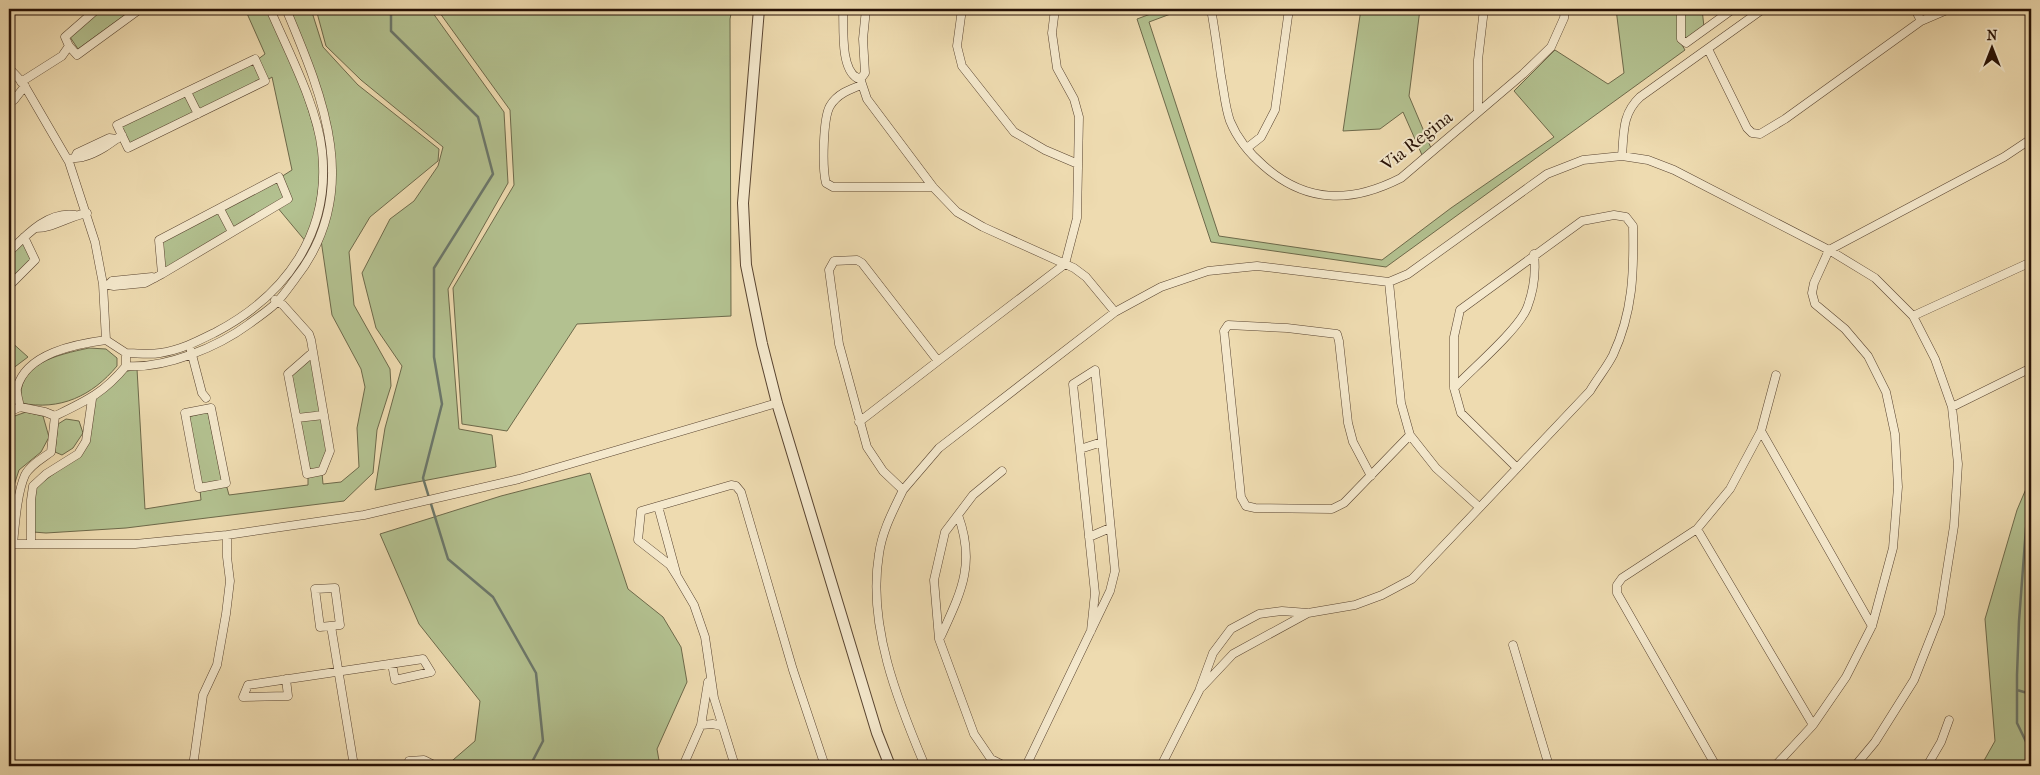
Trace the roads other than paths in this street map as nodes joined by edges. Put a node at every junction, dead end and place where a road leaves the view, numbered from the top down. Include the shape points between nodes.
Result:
1 (97, 9) edge
2 (140, 9) edge
3 (270, 9) edge
4 (286, 9) edge
5 (759, 9) edge
6 (843, 9) edge
7 (866, 9) edge
8 (962, 9) edge
9 (1055, 9) edge
10 (1211, 9) edge
11 (1290, 9) edge
12 (1484, 9) edge
13 (1565, 9) edge
14 (1681, 9) edge
15 (1734, 9) edge
16 (1763, 9) edge
17 (1915, 9) edge
18 (1949, 9) edge
19 (1921, 21) junction
20 (68, 48) junction
21 (1708, 49) junction
22 (9, 68) edge
23 (861, 81) junction
24 (23, 84) junction
25 (187, 92) junction
26 (317, 92) junction
27 (13, 94) edge
28 (307, 95) junction
29 (9, 103) edge
30 (1478, 112) junction
31 (198, 114) junction
32 (120, 137) junction
33 (2031, 139) edge
34 (1248, 148) junction
35 (1622, 156) junction
36 (71, 158) junction
37 (1078, 164) junction
38 (933, 187) junction
39 (220, 209) junction
40 (87, 213) junction
41 (232, 232) junction
42 (24, 237) junction
43 (1829, 250) junction
44 (9, 252) edge
45 (1534, 254) junction
46 (2031, 262) edge
47 (1065, 264) junction
48 (159, 276) junction
49 (1389, 282) junction
50 (106, 284) junction
51 (9, 286) edge
52 (271, 294) junction
53 (278, 304) junction
54 (1115, 312) junction
55 (1912, 316) junction
56 (106, 340) junction
57 (126, 353) junction
58 (191, 353) junction
59 (312, 353) junction
60 (938, 361) junction
61 (126, 366) junction
62 (2031, 368) edge
63 (1776, 375) dead end
64 (1454, 388) junction
65 (92, 399) junction
66 (777, 403) junction
67 (20, 407) junction
68 (1952, 407) junction
69 (207, 409) junction
70 (9, 412) edge
71 (324, 415) junction
72 (55, 416) junction
73 (297, 418) junction
74 (859, 422) junction
75 (1761, 431) junction
76 (1410, 435) junction
77 (1102, 442) junction
78 (1080, 449) junction
79 (51, 452) junction
80 (60, 465) junction
81 (1516, 467) junction
82 (1002, 471) dead end
83 (1371, 476) junction
84 (903, 490) junction
85 (658, 506) junction
86 (1479, 507) junction
87 (958, 515) junction
88 (1110, 528) junction
89 (1697, 529) junction
90 (227, 535) junction
91 (1089, 537) junction
92 (11, 544) edge
93 (31, 544) junction
94 (677, 576) junction
95 (1308, 613) junction
96 (331, 626) junction
97 (1872, 626) junction
98 (1090, 631) junction
99 (940, 639) junction
100 (1513, 645) dead end
101 (392, 664) junction
102 (709, 670) junction
103 (338, 672) junction
104 (286, 679) junction
105 (1199, 691) junction
106 (1949, 720) dead end
107 (1813, 725) junction
108 (701, 726) junction
109 (721, 726) junction
110 (1548, 765) edge
111 (193, 766) edge
112 (354, 766) edge
113 (409, 766) edge
114 (430, 766) edge
115 (683, 766) edge
116 (735, 766) edge
117 (825, 766) edge
118 (890, 766) edge
119 (925, 766) edge
120 (1005, 766) edge
121 (1026, 766) edge
122 (1161, 766) edge
123 (1716, 766) edge
124 (1775, 766) edge
125 (1855, 766) edge
126 (1927, 766) edge

1 - 20 street via 65,38
2 - 20 street via 77,55
3 - 28 street
4 - 26 street
5 - 66 street via 743,203 746,265
6 - 23 street via 845,55 851,75
7 - 23 street via 863,39 865,73
8 - 37 street via 957,46 962,66 1014,132
9 - 37 street via 1052,33 1057,68 1074,99 1079,117
10 - 34 street, Via Regina via 1228,112 1237,135
11 - 34 street via 1275,110 1261,137
12 - 30 street via 1478,60
13 - 30 street, Via Regina via 1551,46 1524,74
14 - 15 street via 1680,39 1688,43
16 - 21 street
17 - 19 street
18 - 19 street
19 - 21 street via 1760,134 1747,128
20 - 24 street via 35,68
21 - 35 street via 1640,96 1631,106 1626,117
22 - 24 street
23 - 38 street via 868,99
23 - 38 street via 829,107 825,140 826,182 848,187
24 - 27 street
24 - 36 street
25 - 31 street
25 - 31 street via 255,59 265,82
25 - 32 street via 117,125
26 - 28 street
26 - 53 street via 332,151 332,197 320,239 310,260
27 - 29 street via 14,100
28 - 52 street via 322,150 320,207 299,260
30 - 34 street, Via Regina via 1401,178 1378,189 1349,196 1317,194 1288,184 1266,168
31 - 32 street via 128,148
32 - 36 street via 109,138
33 - 43 street via 2004,157
35 - 43 street via 1648,160 1674,170
35 - 49 street via 1583,160 1547,174 1408,274
36 - 40 street
37 - 47 street via 1077,218
38 - 47 street via 964,216
39 - 41 street
39 - 41 street via 279,178 288,199
39 - 48 street via 159,240
40 - 42 street via 36,228
40 - 50 street
41 - 48 street
42 - 44 street
42 - 51 street via 35,260
43 - 55 street via 1874,278
43 - 97 street via 1814,283 1815,304 1845,329 1868,356 1886,392 1895,434 1898,487 1893,548
45 - 64 street via 1536,270 1526,309 1516,325
45 - 64 street via 1460,310 1454,337
45 - 81 street via 1582,221 1614,215 1626,217 1633,226 1632,294 1612,355 1590,391
46 - 55 street
47 - 54 street via 1086,277
47 - 60 street
48 - 50 street via 112,280
49 - 54 street via 1257,266 1208,271 1162,287
49 - 76 street via 1401,403
50 - 56 street
52 - 53 street
52 - 58 street
53 - 58 street via 235,335
53 - 59 street via 311,340
54 - 84 street via 939,448
55 - 68 street via 1935,359
56 - 57 street
56 - 67 street via 61,350 35,362 24,373 16,389
57 - 58 street
57 - 61 street
58 - 61 street via 161,364
58 - 69 street
59 - 71 street
59 - 73 street via 288,374
60 - 74 street
60 - 74 street via 862,263 857,260 834,261 828,270 839,344
61 - 65 street
62 - 68 street
63 - 75 street
64 - 81 street via 1461,413
65 - 72 street
65 - 80 street via 86,440 78,454
66 - 90 street via 519,479 364,515
66 - 118 street via 877,733
67 - 70 street
67 - 72 street
68 - 125 street via 1958,464 1954,526 1940,614 1914,680 1875,742
69 - 69 street via 185,413 199,488 226,483 211,408
71 - 73 street
71 - 73 street via 330,451 322,471 307,474
72 - 79 street
74 - 84 street via 867,447 883,471
75 - 89 street via 1730,490
75 - 97 street
76 - 83 street
76 - 86 street via 1436,468
77 - 78 street
77 - 78 street via 1095,370 1073,384
77 - 88 street
78 - 91 street
79 - 80 street
79 - 92 street via 26,474
80 - 93 street via 33,486
81 - 86 street
82 - 87 street via 973,496
83 - 83 street via 1344,503 1332,509 1246,506 1241,497 1224,331 1228,325 1337,334 1348,424
84 - 119 street via 887,522 879,554 876,601 886,657
85 - 94 street
85 - 94 street via 641,511 638,540 670,565
85 - 117 street via 731,484 741,492
86 - 95 street via 1412,579 1355,605
87 - 99 street via 946,532 934,580
87 - 99 street via 963,529 966,570 960,594
88 - 91 street
88 - 98 street via 1115,571 1110,591
89 - 107 street
89 - 123 street via 1622,578 1617,592
90 - 93 street via 135,544
90 - 111 street via 230,581 226,614 217,665 203,695
91 - 98 street via 1095,593
92 - 93 street
94 - 102 street via 694,605
95 - 105 street via 1233,654
95 - 105 street via 1282,611 1259,614 1231,630 1213,653
96 - 96 street via 340,624 335,588 316,589 320,627
96 - 103 street
97 - 107 street via 1846,677
98 - 121 street
99 - 120 street via 974,734 991,759
100 - 110 street
101 - 101 street via 423,659 431,672 395,680
101 - 103 street
102 - 108 street
102 - 109 street
103 - 104 street
103 - 112 street
104 - 104 street via 288,696 243,697 248,685
105 - 122 street
106 - 126 street
107 - 124 street
108 - 109 street
108 - 115 street
109 - 116 street
113 - 114 street via 409,761 424,760 432,764

